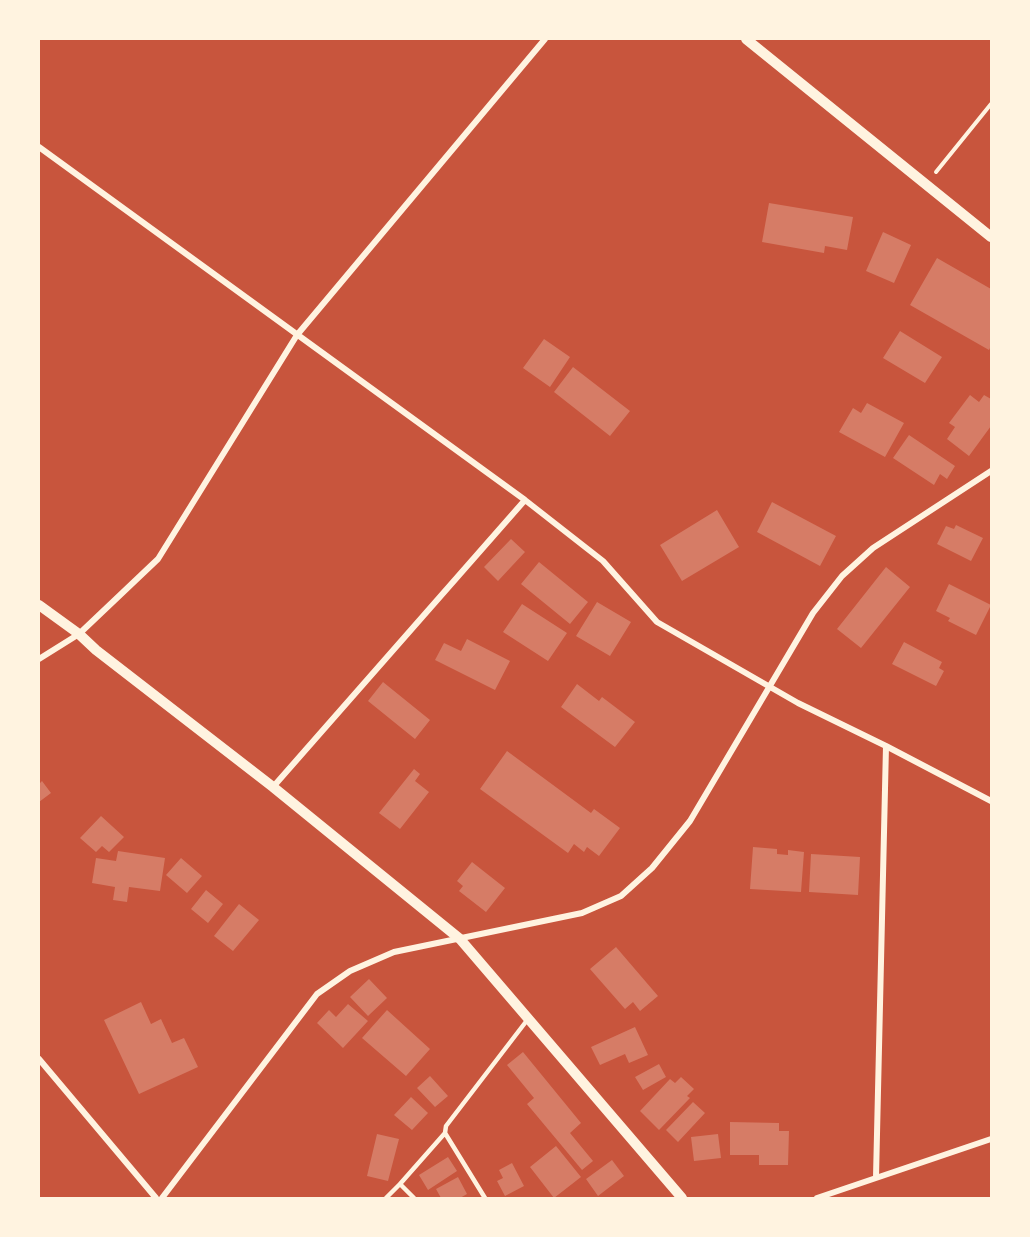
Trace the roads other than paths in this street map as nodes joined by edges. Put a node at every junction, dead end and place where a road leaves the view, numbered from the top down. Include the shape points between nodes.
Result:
1 (545, 39) edge
2 (746, 39) edge
3 (39, 147) edge
4 (991, 237) edge
5 (297, 335) junction
6 (991, 471) edge
7 (525, 500) junction
8 (39, 605) edge
9 (79, 634) junction
10 (39, 659) edge
11 (770, 686) junction
12 (886, 746) junction
13 (273, 787) junction
14 (991, 801) edge
15 (460, 939) junction
16 (528, 1019) junction
17 (39, 1059) edge
18 (446, 1133) junction
19 (991, 1139) edge
20 (876, 1177) junction
21 (400, 1184) junction
22 (156, 1198) edge
23 (162, 1198) edge
24 (386, 1198) edge
25 (414, 1198) edge
26 (485, 1198) edge
27 (682, 1198) edge
28 (817, 1198) edge

1 - 5 street
2 - 4 street
3 - 5 street
5 - 7 street
5 - 9 street via 158,559
6 - 11 street via 873,548 842,576 813,613
7 - 11 street via 603,561 657,622
7 - 13 street
8 - 9 street
9 - 10 street
9 - 13 street
11 - 12 street
11 - 15 street via 690,821 652,868 621,896 582,914
12 - 14 street
12 - 20 street
13 - 15 street
15 - 16 street
15 - 23 street via 394,952 350,970 317,994
16 - 18 lane via 447,1126
16 - 27 street
17 - 22 street
18 - 21 lane
18 - 26 lane
19 - 20 street
20 - 28 street
21 - 24 lane
21 - 25 lane

